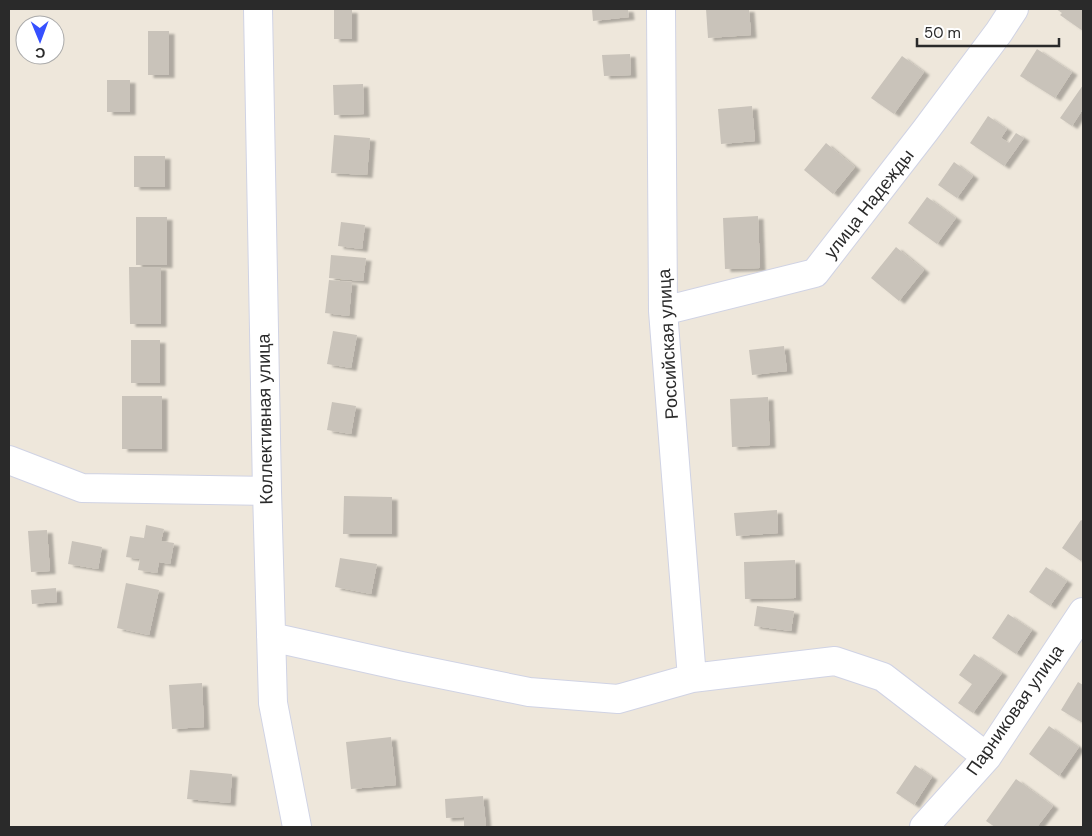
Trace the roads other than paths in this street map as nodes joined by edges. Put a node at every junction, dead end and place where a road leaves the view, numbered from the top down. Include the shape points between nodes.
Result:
1 (258, 9) edge
2 (661, 9) edge
3 (1014, 9) edge
4 (663, 311) junction
5 (9, 460) edge
6 (267, 491) junction
7 (1083, 612) edge
8 (271, 637) junction
9 (692, 678) junction
10 (987, 757) junction
11 (926, 826) edge
12 (297, 827) edge

1 - 6 street, Коллективная улица
2 - 4 street, Российская улица
3 - 4 street, улица Надежды via 815,273
4 - 9 street, Российская улица
5 - 6 street via 82,488
6 - 8 street, Коллективная улица
7 - 10 street, Парниковая улица
8 - 9 street via 529,692 618,699
8 - 12 street, Коллективная улица via 273,703
9 - 10 street via 835,661 882,677
10 - 11 street, Парниковая улица

